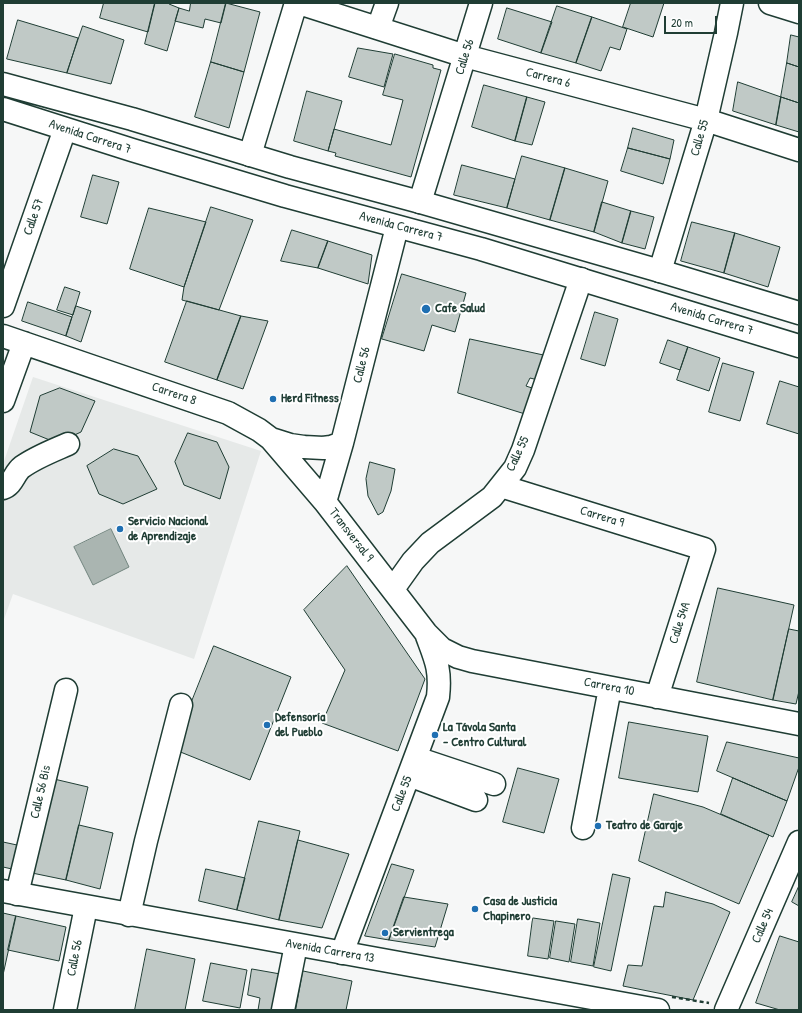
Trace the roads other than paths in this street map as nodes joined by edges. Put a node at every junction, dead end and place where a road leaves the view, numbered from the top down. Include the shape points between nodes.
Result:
1 (297, 3) edge
2 (386, 3) edge
3 (481, 3) edge
4 (732, 3) edge
5 (770, 3) edge
6 (799, 12) edge
7 (378, 28) junction
8 (465, 56) junction
9 (3, 84) edge
10 (3, 109) edge
11 (706, 120) junction
12 (65, 129) junction
13 (799, 150) edge
14 (250, 155) junction
15 (420, 202) junction
16 (397, 227) junction
17 (660, 271) junction
18 (581, 279) junction
19 (3, 306) edge
20 (799, 313) edge
21 (3, 336) edge
22 (24, 343) junction
23 (799, 346) edge
24 (3, 401) edge
25 (271, 439) junction
26 (342, 443) junction
27 (68, 444) dead end
28 (501, 486) junction
29 (3, 488) edge
30 (325, 502) junction
31 (704, 549) joint
32 (393, 588) junction
33 (426, 633) junction
34 (610, 688) junction
35 (66, 690) dead end
36 (657, 697) junction
37 (181, 705) dead end
38 (799, 724) edge
39 (413, 767) junction
40 (494, 784) dead end
41 (476, 800) dead end
42 (583, 828) dead end
43 (799, 842) edge
44 (10, 893) edge
45 (86, 907) junction
46 (129, 915) junction
47 (296, 945) junction
48 (342, 953) junction
49 (601, 1004) edge
50 (65, 1010) edge
51 (283, 1010) edge
52 (658, 1010) edge
53 (726, 1010) edge

1 - 7 street, Carrera 6
1 - 14 street
2 - 7 street
3 - 8 street, Calle 56
4 - 11 street, Calle 55
5 - 6 street
7 - 8 street, Carrera 6
8 - 11 street, Carrera 6
8 - 15 street, Calle 56
9 - 14 street, Avenida Carrera 7
10 - 12 street, Avenida Carrera 7
11 - 13 street, Carrera 6
11 - 17 street, Calle 55
12 - 16 street, Avenida Carrera 7 via 278,194
12 - 19 street, Calle 57
14 - 15 street, Avenida Carrera 7
15 - 17 street, Avenida Carrera 7
16 - 18 street, Avenida Carrera 7
16 - 26 street, Calle 56
17 - 20 street, Avenida Carrera 7
18 - 23 street, Avenida Carrera 7
18 - 28 street, Calle 55 via 523,450
21 - 22 street, Carrera 8
22 - 24 street
22 - 25 street, Carrera 8 via 228,413
25 - 26 street, Carrera 8 via 304,447 323,448
25 - 30 street, Transversal 9
26 - 30 street, Calle 56
27 - 29 street via 35,458 20,468 8,486
28 - 31 street, Carrera 9
28 - 32 street, Calle 55 via 492,497 430,543
30 - 32 street, Transversal 9
31 - 36 street, Calle 54A
32 - 33 street, Transversal 9
33 - 34 street, Carrera 10 via 442,649 458,657
33 - 39 street, Calle 55 via 439,669 440,682 438,697
34 - 36 street, Carrera 10
34 - 42 street
35 - 44 street, Calle 56 Bis
36 - 38 street, Carrera 10
37 - 46 street
39 - 40 street
39 - 41 street
39 - 48 street, Calle 55
43 - 53 street, Calle 54
44 - 45 street, Avenida Carrera 13
45 - 46 street, Avenida Carrera 13
45 - 50 street, Calle 56
46 - 47 street, Avenida Carrera 13
47 - 48 street, Avenida Carrera 13
47 - 51 street
48 - 49 street, Avenida Carrera 13
49 - 52 street, Avenida Carrera 13

